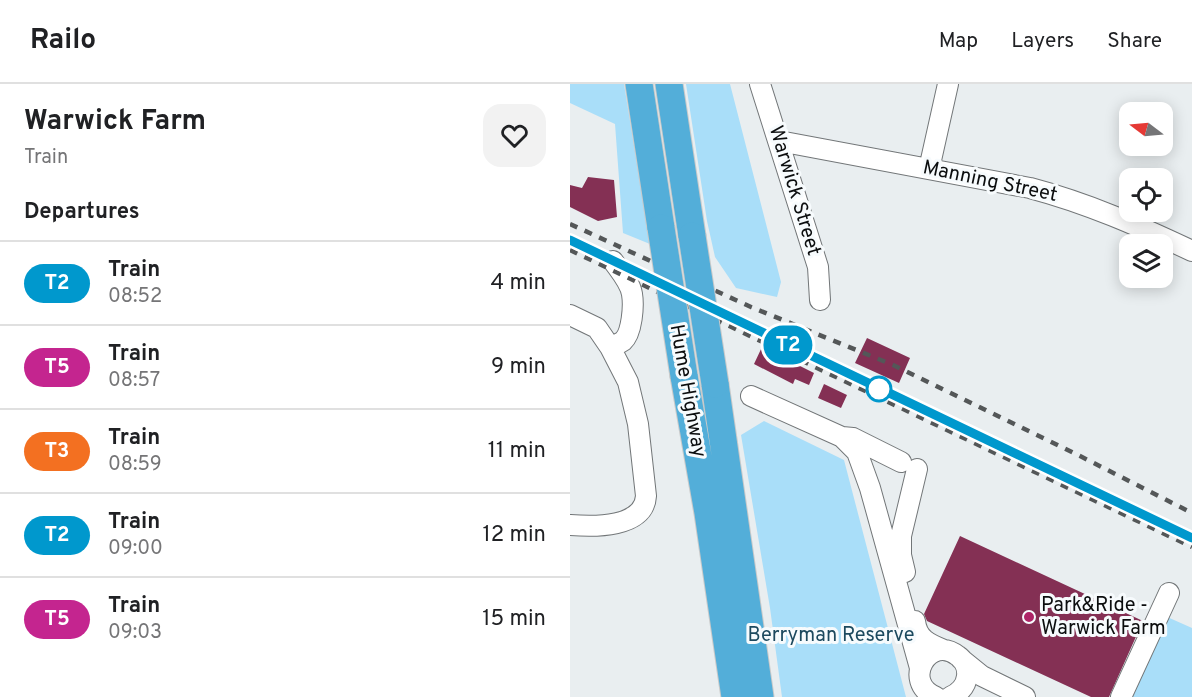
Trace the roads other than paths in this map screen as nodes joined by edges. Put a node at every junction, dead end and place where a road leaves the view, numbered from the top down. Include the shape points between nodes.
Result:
1 (639, 84) edge
2 (669, 84) edge
3 (760, 84) edge
4 (948, 84) edge
5 (779, 141) junction
6 (929, 169) junction
7 (1192, 252) edge
8 (613, 261) dead end
9 (820, 300) dead end
10 (570, 315) edge
11 (610, 347) junction
12 (751, 396) dead end
13 (842, 436) junction
14 (909, 466) junction
15 (870, 488) junction
16 (570, 525) edge
17 (1168, 593) dead end
18 (953, 654) junction
19 (920, 668) junction
20 (955, 694) edge
21 (735, 697) edge
22 (760, 697) edge
23 (936, 697) edge
24 (995, 697) edge
25 (1025, 697) edge
26 (1121, 697) edge

1 - 21 highway, Hume Highway, bridge
2 - 22 highway, Hume Highway, bridge
3 - 5 street, Warwick Street
4 - 6 street
5 - 6 street, Manning Street
5 - 9 street, Warwick Street via 818,267
6 - 7 street, Manning Street via 1065,198 1132,223
8 - 11 street via 629,285 632,304 626,337
10 - 11 street via 597,328
11 - 16 street via 628,382 638,424 646,505 631,519 594,527
12 - 13 street
13 - 14 street
13 - 15 street via 857,452
14 - 15 street via 893,464 881,471
14 - 18 street via 901,555 918,633 931,645
15 - 19 street
17 - 26 street
18 - 19 street via 929,655
18 - 20 street via 967,671 964,685
18 - 25 street via 982,676
19 - 23 street via 921,683
20 - 24 street via 979,690

